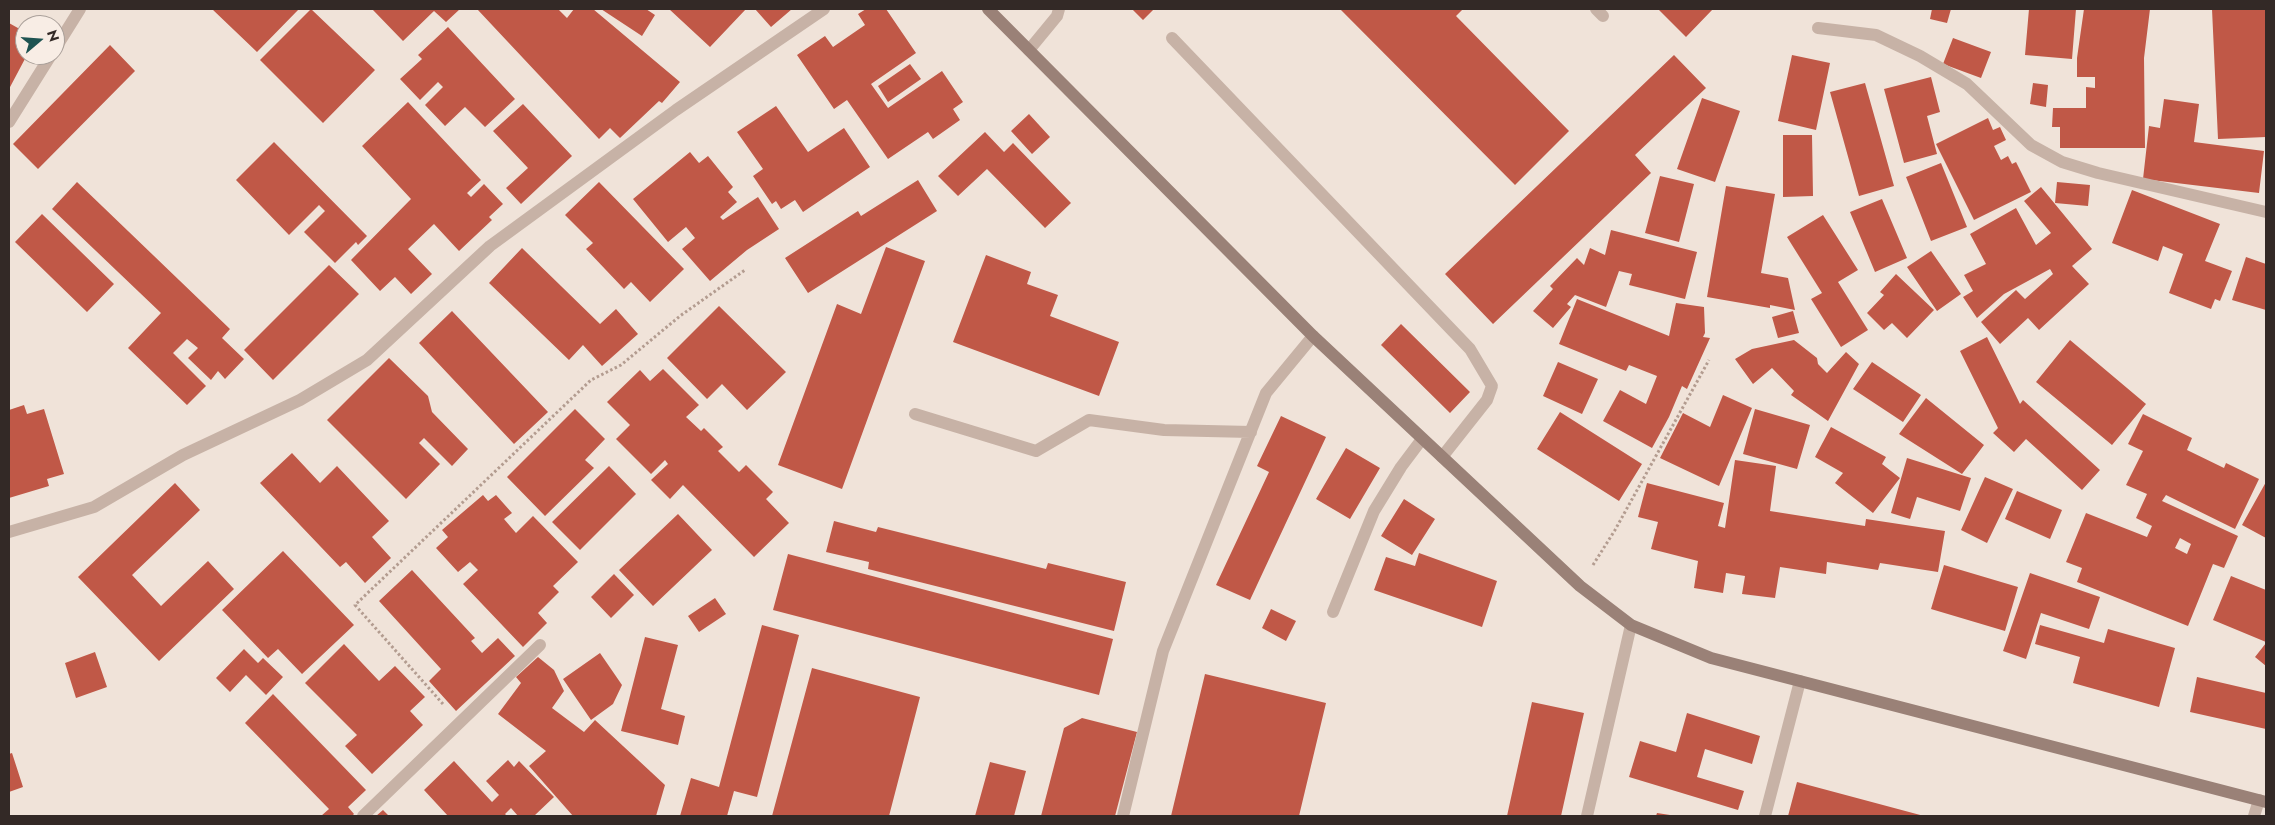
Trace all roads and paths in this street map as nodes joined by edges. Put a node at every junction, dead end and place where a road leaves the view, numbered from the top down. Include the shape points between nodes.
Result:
1 (80, 9) edge
2 (824, 9) edge
3 (988, 9) edge
4 (1059, 9) edge
5 (1818, 28) dead end
6 (65, 33) edge
7 (1172, 38) dead end
8 (1029, 50) junction
9 (45, 65) edge
10 (9, 122) edge
11 (2266, 210) edge
12 (745, 270) dead end
13 (1313, 336) junction
14 (1709, 360) dead end
15 (915, 414) dead end
16 (1251, 432) junction
17 (1422, 439) junction
18 (1442, 457) junction
19 (9, 532) edge
20 (1580, 586) junction
21 (1333, 612) dead end
22 (1631, 625) junction
23 (540, 645) dead end
24 (1800, 681) junction
25 (460, 723) junction
26 (2262, 801) edge
27 (363, 816) edge
28 (1123, 816) edge
29 (1587, 816) edge
30 (1765, 816) edge
31 (2254, 816) edge

1 - 6 street
2 - 19 street via 676,110 490,246 367,360 300,400 183,455 94,507
3 - 8 street
4 - 8 street via 1057,16
5 - 11 street via 1876,35 1920,56 1967,84 2031,145 2062,162
7 - 18 street via 1470,349 1492,386 1487,400
8 - 13 street
9 - 10 street
12 - 25 path via 680,316 620,365 591,380 355,605
13 - 16 street via 1266,393
13 - 17 street
14 - 20 path via 1615,530
15 - 16 street via 1036,451 1089,420 1164,430
16 - 28 street via 1163,651
17 - 18 street
17 - 21 street via 1374,511
18 - 20 street
20 - 22 street
22 - 24 street via 1711,658
22 - 29 street
23 - 25 street
24 - 26 street
24 - 30 street
25 - 27 street
26 - 31 street

